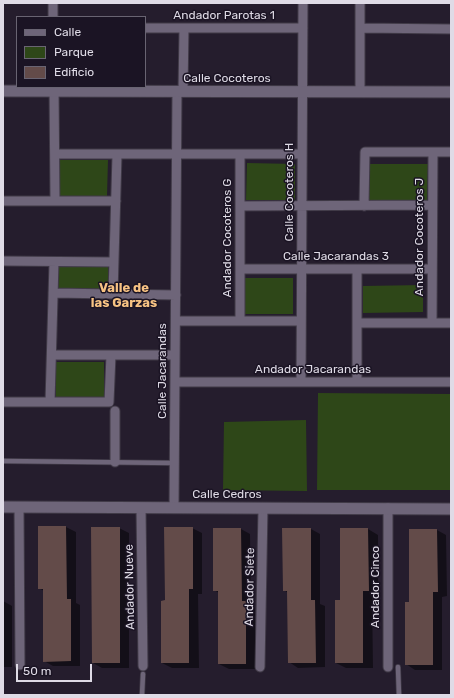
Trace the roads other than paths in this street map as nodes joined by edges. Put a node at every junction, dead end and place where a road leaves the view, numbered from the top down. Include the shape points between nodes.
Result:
1 (53, 3) edge
2 (303, 3) edge
3 (360, 3) edge
4 (53, 16) edge
5 (146, 28) edge
6 (184, 28) junction
7 (303, 28) junction
8 (360, 28) junction
9 (451, 29) edge
10 (54, 89) edge
11 (3, 91) edge
12 (180, 91) junction
13 (303, 92) junction
14 (360, 92) junction
15 (451, 92) edge
16 (433, 152) junction
17 (451, 152) edge
18 (55, 154) junction
19 (118, 154) junction
20 (302, 154) junction
21 (177, 155) junction
22 (240, 155) junction
23 (3, 201) edge
24 (55, 201) junction
25 (116, 201) junction
26 (432, 205) junction
27 (240, 206) junction
28 (302, 206) junction
29 (364, 206) junction
30 (3, 261) edge
31 (54, 262) junction
32 (114, 262) junction
33 (240, 269) junction
34 (302, 269) junction
35 (357, 269) junction
36 (432, 269) junction
37 (53, 293) junction
38 (113, 294) junction
39 (176, 295) junction
40 (176, 321) junction
41 (240, 321) junction
42 (301, 321) junction
43 (357, 323) junction
44 (432, 323) junction
45 (451, 323) edge
46 (175, 354) junction
47 (52, 355) junction
48 (111, 355) junction
49 (175, 382) junction
50 (301, 382) junction
51 (356, 382) junction
52 (451, 382) edge
53 (3, 402) edge
54 (50, 402) junction
55 (115, 411) dead end
56 (3, 461) edge
57 (115, 462) junction
58 (175, 463) junction
59 (3, 507) edge
60 (19, 507) junction
61 (141, 508) junction
62 (174, 508) junction
63 (263, 508) junction
64 (388, 508) junction
65 (451, 509) edge
66 (20, 665) dead end
67 (260, 667) dead end
68 (388, 667) dead end
69 (398, 667) dead end
70 (143, 670) joint
71 (142, 695) edge
72 (399, 695) edge

1 - 4 street
2 - 7 street, Calle Cocoteros H
3 - 8 street
5 - 6 street, Andador Parotas 1
6 - 7 street, Andador Parotas 1
6 - 12 street, Calle Jacarandas
7 - 13 street, Calle Cocoteros H
8 - 9 street
8 - 14 street
10 - 11 street, Calle Cocoteros
10 - 12 street, Calle Cocoteros
10 - 18 street
12 - 13 street, Calle Cocoteros
12 - 21 street, Calle Jacarandas
13 - 14 street, Calle Cocoteros
13 - 20 street, Calle Cocoteros H
14 - 15 street, Calle Cocoteros
16 - 17 street
16 - 26 street, Andador Cocoteros J
16 - 29 street via 365,152
18 - 19 street
18 - 24 street
19 - 21 street
19 - 25 street
20 - 22 street
20 - 28 street, Calle Cocoteros H
21 - 22 street
21 - 39 street, Calle Jacarandas
22 - 27 street, Andador Cocoteros G
23 - 24 street
24 - 25 street
25 - 32 street
26 - 29 street
26 - 36 street, Andador Cocoteros J
27 - 28 street
27 - 33 street, Andador Cocoteros G
28 - 29 street
28 - 34 street, Calle Cocoteros H
30 - 31 street
31 - 32 street
31 - 37 street
32 - 38 street
33 - 34 street, Calle Jacarandas 3
33 - 41 street, Andador Cocoteros G
34 - 35 street, Calle Jacarandas 3
34 - 42 street, Calle Cocoteros H
35 - 36 street, Calle Jacarandas 3
35 - 43 street
36 - 44 street, Andador Cocoteros J
37 - 38 street
37 - 47 street
38 - 39 street
39 - 40 street, Calle Jacarandas
40 - 41 street
40 - 46 street, Calle Jacarandas
41 - 42 street
42 - 50 street, Calle Cocoteros H
43 - 44 street
43 - 51 street
44 - 45 street
46 - 48 street
46 - 49 street, Calle Jacarandas
47 - 48 street
47 - 54 street
48 - 54 street via 109,402
49 - 50 street, Andador Jacarandas
49 - 58 street, Calle Jacarandas
50 - 51 street, Andador Jacarandas
51 - 52 street, Andador Jacarandas
53 - 54 street
55 - 57 street
56 - 57 lane
57 - 58 lane
58 - 62 street, Calle Jacarandas
59 - 60 street, Calle Cedros
60 - 61 street, Calle Cedros
60 - 66 street
61 - 62 street, Calle Cedros
61 - 70 street, Andador Nueve
62 - 63 street, Calle Cedros
63 - 64 street, Calle Cedros
63 - 67 street, Andador Siete
64 - 65 street, Calle Cedros
64 - 68 street, Andador Cinco
69 - 72 lane
70 - 71 lane

